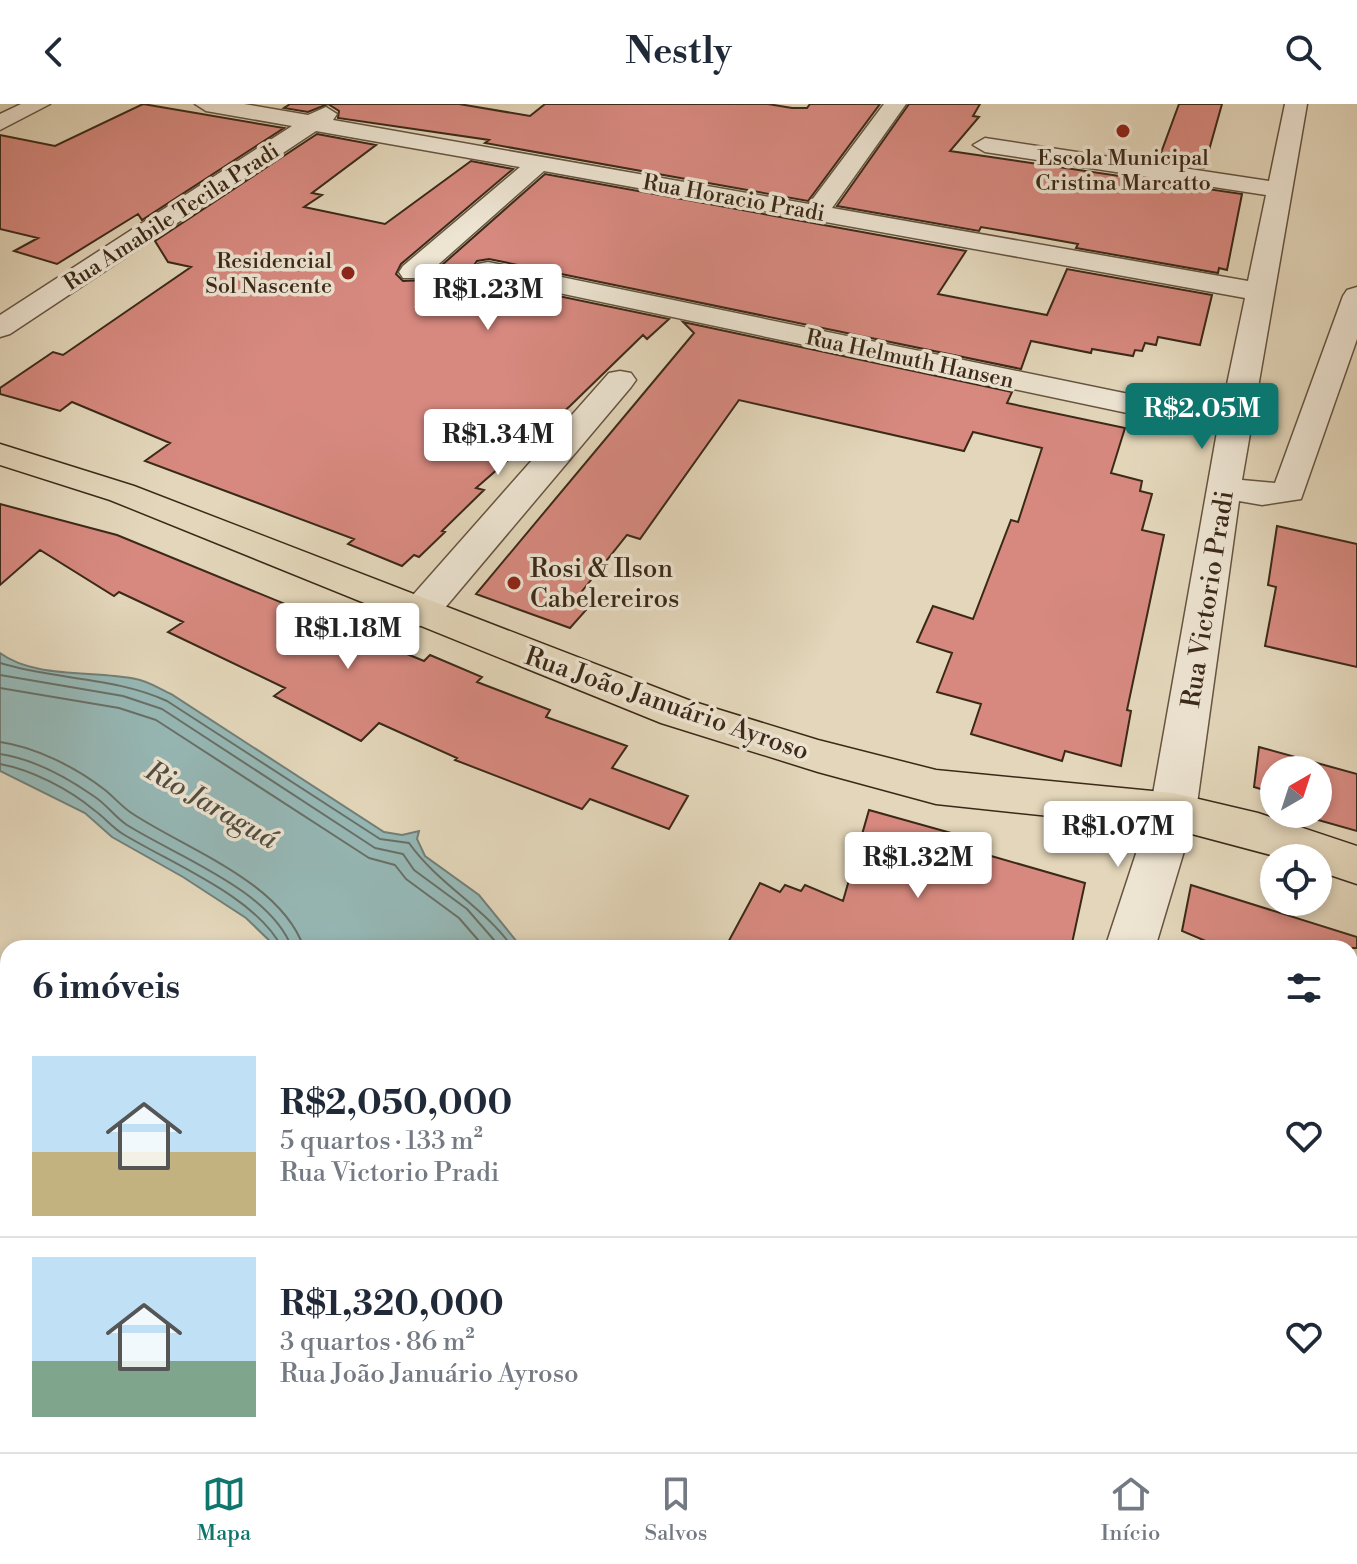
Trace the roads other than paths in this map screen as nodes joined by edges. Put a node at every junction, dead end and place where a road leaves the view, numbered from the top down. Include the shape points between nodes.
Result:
1 (39, 104) edge
2 (206, 104) edge
3 (342, 104) edge
4 (895, 104) edge
5 (1296, 104) edge
6 (0, 123) edge
7 (312, 123) junction
8 (985, 145) dead end
9 (532, 161) junction
10 (1280, 190) junction
11 (816, 212) junction
12 (459, 215) dead end
13 (488, 270) dead end
14 (413, 272) dead end
15 (1261, 292) junction
16 (1357, 296) edge
17 (0, 328) edge
18 (620, 380) dead end
19 (1237, 426) junction
20 (0, 454) edge
21 (1223, 488) junction
22 (419, 613) junction
23 (1173, 811) junction
24 (1357, 865) edge
25 (1133, 940) edge

1 - 6 street
2 - 7 street, Rua Horacio Pradi
3 - 7 street, Rua Amabile Tecila Pradi
4 - 11 street
5 - 10 street, Rua Victorio Pradi
7 - 9 street, Rua Horacio Pradi
7 - 17 street, Rua Amabile Tecila Pradi
8 - 10 street
9 - 11 street, Rua Horacio Pradi
9 - 12 street
9 - 14 street
10 - 15 street, Rua Victorio Pradi
11 - 15 street, Rua Horacio Pradi
13 - 19 street, Rua Helmuth Hansen
15 - 19 street, Rua Victorio Pradi
16 - 21 street via 1289,492
18 - 22 street
19 - 21 street, Rua Victorio Pradi
20 - 22 main road, Rua João Januário Ayroso via 122,493
21 - 23 street, Rua Victorio Pradi
22 - 23 main road, Rua João Januário Ayroso via 676,712 906,780
23 - 24 main road, Rua João Januário Ayroso via 1258,831
23 - 25 street, Rua Victorio Pradi

